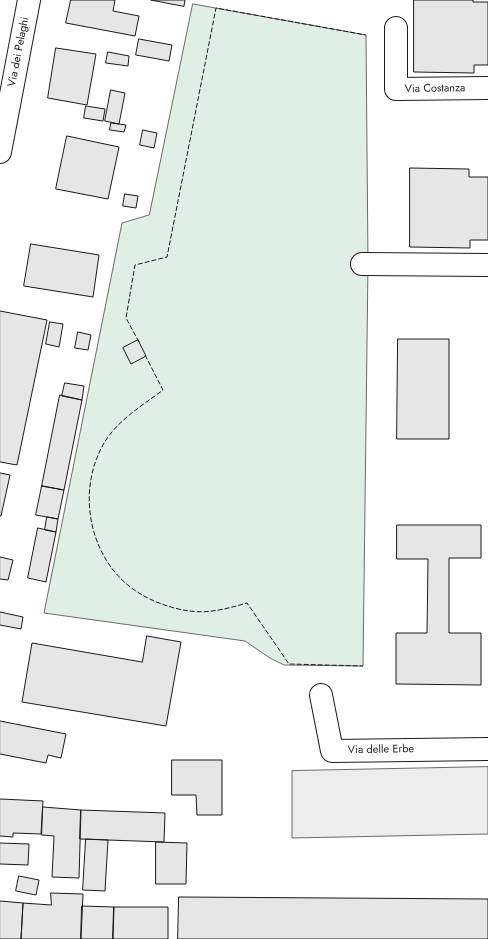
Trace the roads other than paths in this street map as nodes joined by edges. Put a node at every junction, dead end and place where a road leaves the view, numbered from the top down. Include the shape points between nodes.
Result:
1 (29, 0) edge
2 (396, 28) dead end
3 (488, 88) edge
4 (0, 152) edge
5 (362, 264) dead end
6 (488, 265) edge
7 (321, 695) dead end
8 (488, 749) edge

1 - 4 street, Via dei Pelaghi
2 - 3 street, Via Costanza via 396,89
5 - 6 street
7 - 8 street, Via delle Erbe via 332,751

